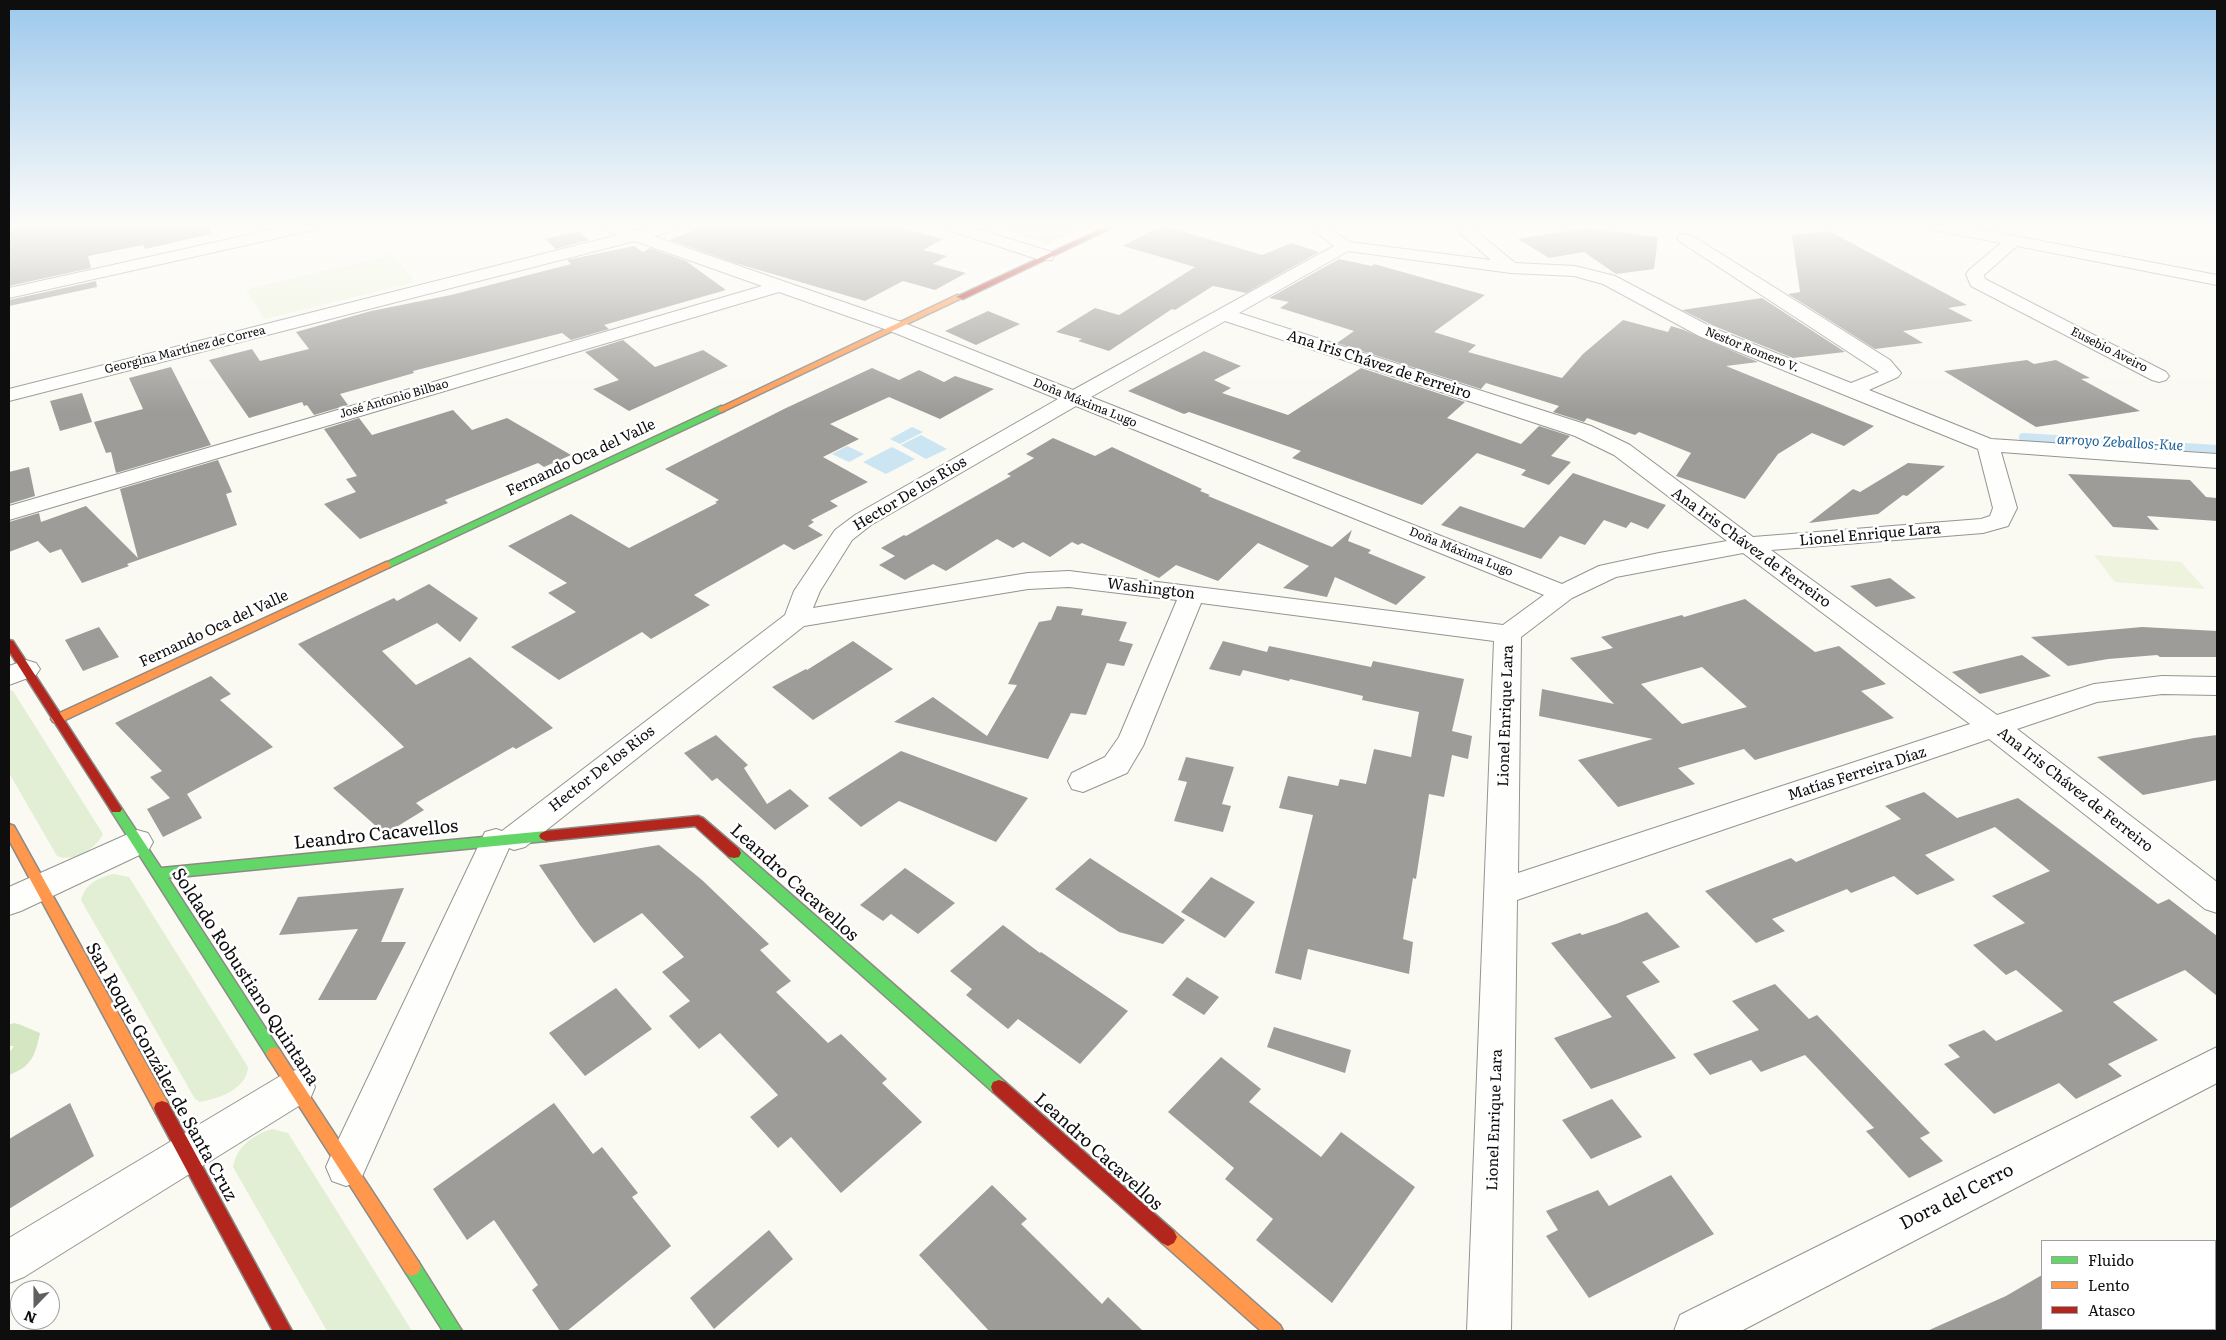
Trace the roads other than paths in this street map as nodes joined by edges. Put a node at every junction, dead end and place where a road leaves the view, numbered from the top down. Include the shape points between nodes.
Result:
1 (38, 287) edge
2 (435, 287) edge
3 (778, 287) edge
4 (782, 287) edge
5 (982, 287) edge
6 (1272, 287) edge
7 (1620, 287) edge
8 (1761, 287) edge
9 (1986, 287) edge
10 (9, 293) edge
11 (1222, 314) junction
12 (897, 327) junction
13 (2159, 376) dead end
14 (1850, 390) junction
15 (9, 395) edge
16 (1074, 398) junction
17 (1988, 445) junction
18 (2217, 461) edge
19 (9, 513) edge
20 (1748, 545) junction
21 (1563, 593) junction
22 (1192, 595) junction
23 (796, 619) junction
24 (1508, 634) junction
25 (9, 643) edge
26 (17, 672) edge
27 (2217, 686) edge
28 (57, 719) junction
29 (1995, 728) junction
30 (1083, 781) dead end
31 (9, 829) edge
32 (505, 839) junction
33 (137, 842) junction
34 (158, 874) junction
35 (40, 887) junction
36 (1501, 892) junction
37 (2217, 900) edge
38 (9, 902) edge
39 (2217, 1064) edge
40 (296, 1087) junction
41 (186, 1154) junction
42 (346, 1167) junction
43 (9, 1262) edge
44 (283, 1331) edge
45 (453, 1331) edge
46 (1274, 1331) edge
47 (1489, 1331) edge
48 (1696, 1331) edge

1 - 10 street
2 - 15 street, Georgina Martínez de Correa
3 - 19 street, José Antonio Bilbao
4 - 12 street, Doña Máxima Lugo
5 - 12 street, Fernando Oca del Valle
6 - 11 street, Hector De los Rios
7 - 14 street, Nestor Romero V. via 1706,332
8 - 14 street via 1891,372
9 - 13 street, Eusebio Aveiro
11 - 16 street, Hector De los Rios
11 - 20 street, Ana Iris Chávez de Ferreiro via 1583,431 1622,450
12 - 16 street, Doña Máxima Lugo
12 - 28 street, Fernando Oca del Valle
14 - 17 street, Nestor Romero V.
16 - 21 street, Doña Máxima Lugo
16 - 23 street, Hector De los Rios via 863,520 843,535 807,591
17 - 18 street, Nestor Romero V.
17 - 20 street, Lionel Enrique Lara via 2005,508 2000,521 1983,526
20 - 21 street, Lionel Enrique Lara via 1608,571
20 - 29 street, Ana Iris Chávez de Ferreiro
21 - 24 street, Lionel Enrique Lara
22 - 23 street, Washington via 1069,578
22 - 24 street, Washington
22 - 30 street via 1133,739 1116,765
23 - 32 street, Hector De los Rios
24 - 36 street, Lionel Enrique Lara
25 - 26 street, Soldado Robustiano Quintana
26 - 28 street, Soldado Robustiano Quintana
27 - 29 street, Matías Ferreira Díaz via 2162,685 2094,693
28 - 33 street, Soldado Robustiano Quintana
29 - 36 street, Matías Ferreira Díaz
29 - 37 street, Ana Iris Chávez de Ferreiro
31 - 35 street, San Roque González de Santa Cruz
32 - 34 street, Leandro Cacavellos
32 - 42 street, Hector De los Rios
32 - 46 street, Leandro Cacavellos via 698,821
33 - 34 street, Soldado Robustiano Quintana
33 - 35 street
34 - 40 street, Soldado Robustiano Quintana
35 - 38 street
35 - 41 street, San Roque González de Santa Cruz
36 - 47 street, Lionel Enrique Lara
39 - 48 street, Dora del Cerro
40 - 41 street
40 - 42 street, Soldado Robustiano Quintana
41 - 43 street
41 - 44 street, San Roque González de Santa Cruz
42 - 45 street, Soldado Robustiano Quintana

